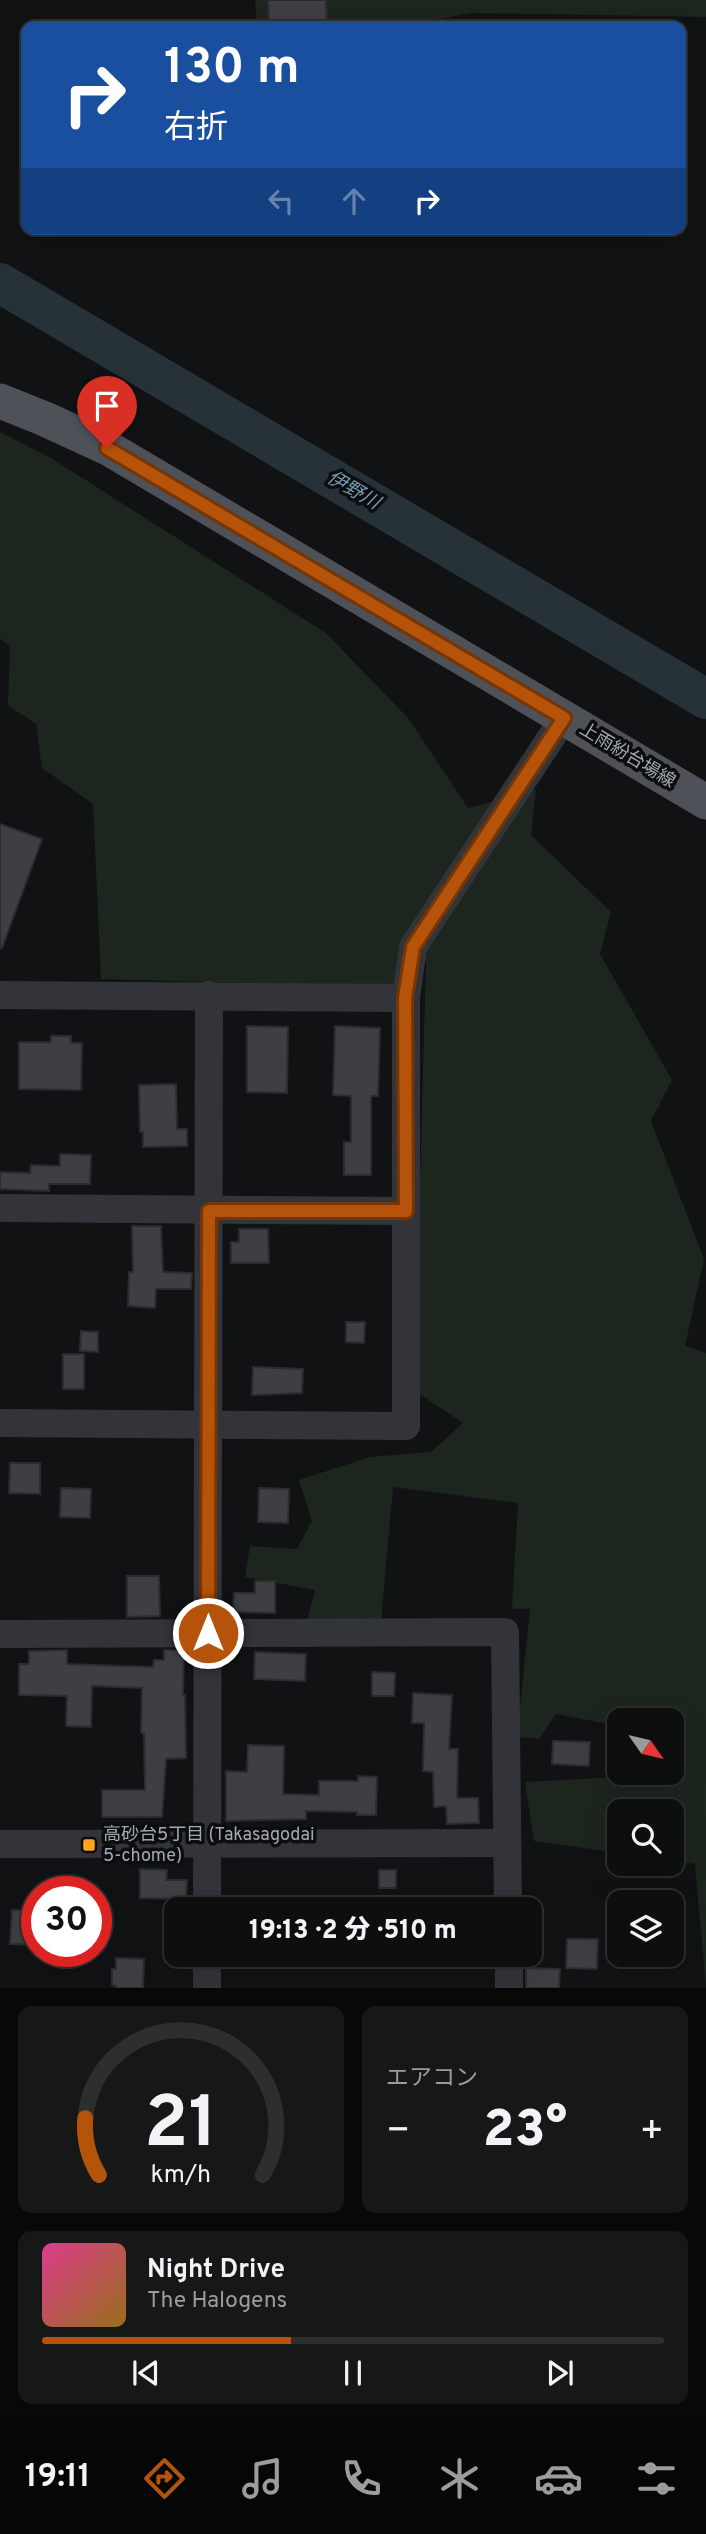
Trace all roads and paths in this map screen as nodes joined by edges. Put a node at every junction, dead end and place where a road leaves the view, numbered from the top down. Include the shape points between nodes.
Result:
1 (0, 401) edge
2 (564, 718) junction
3 (706, 802) edge
4 (0, 995) edge
5 (209, 995) junction
6 (405, 998) junction
7 (0, 1208) edge
8 (209, 1211) junction
9 (406, 1211) junction
10 (0, 1423) edge
11 (207, 1423) junction
12 (208, 1633) junction
13 (0, 1634) edge
14 (507, 1843) junction
15 (0, 1844) edge
16 (207, 1845) junction
17 (207, 1897) edge
18 (508, 1897) edge
19 (207, 1967) edge
20 (509, 1967) edge
21 (207, 1988) edge
22 (509, 1988) edge

1 - 2 main road, 上雨紛台場線 via 107,448
2 - 3 main road, 上雨紛台場線
2 - 6 street via 413,947
4 - 5 street
5 - 6 street
5 - 8 street
6 - 9 street
7 - 8 street
8 - 9 street
8 - 11 street
9 - 11 street via 406,1426
10 - 11 street
11 - 12 street
12 - 13 street
12 - 14 street via 505,1632
12 - 16 street
14 - 16 street
14 - 18 street
15 - 16 street
16 - 17 street
19 - 21 street
20 - 22 street

